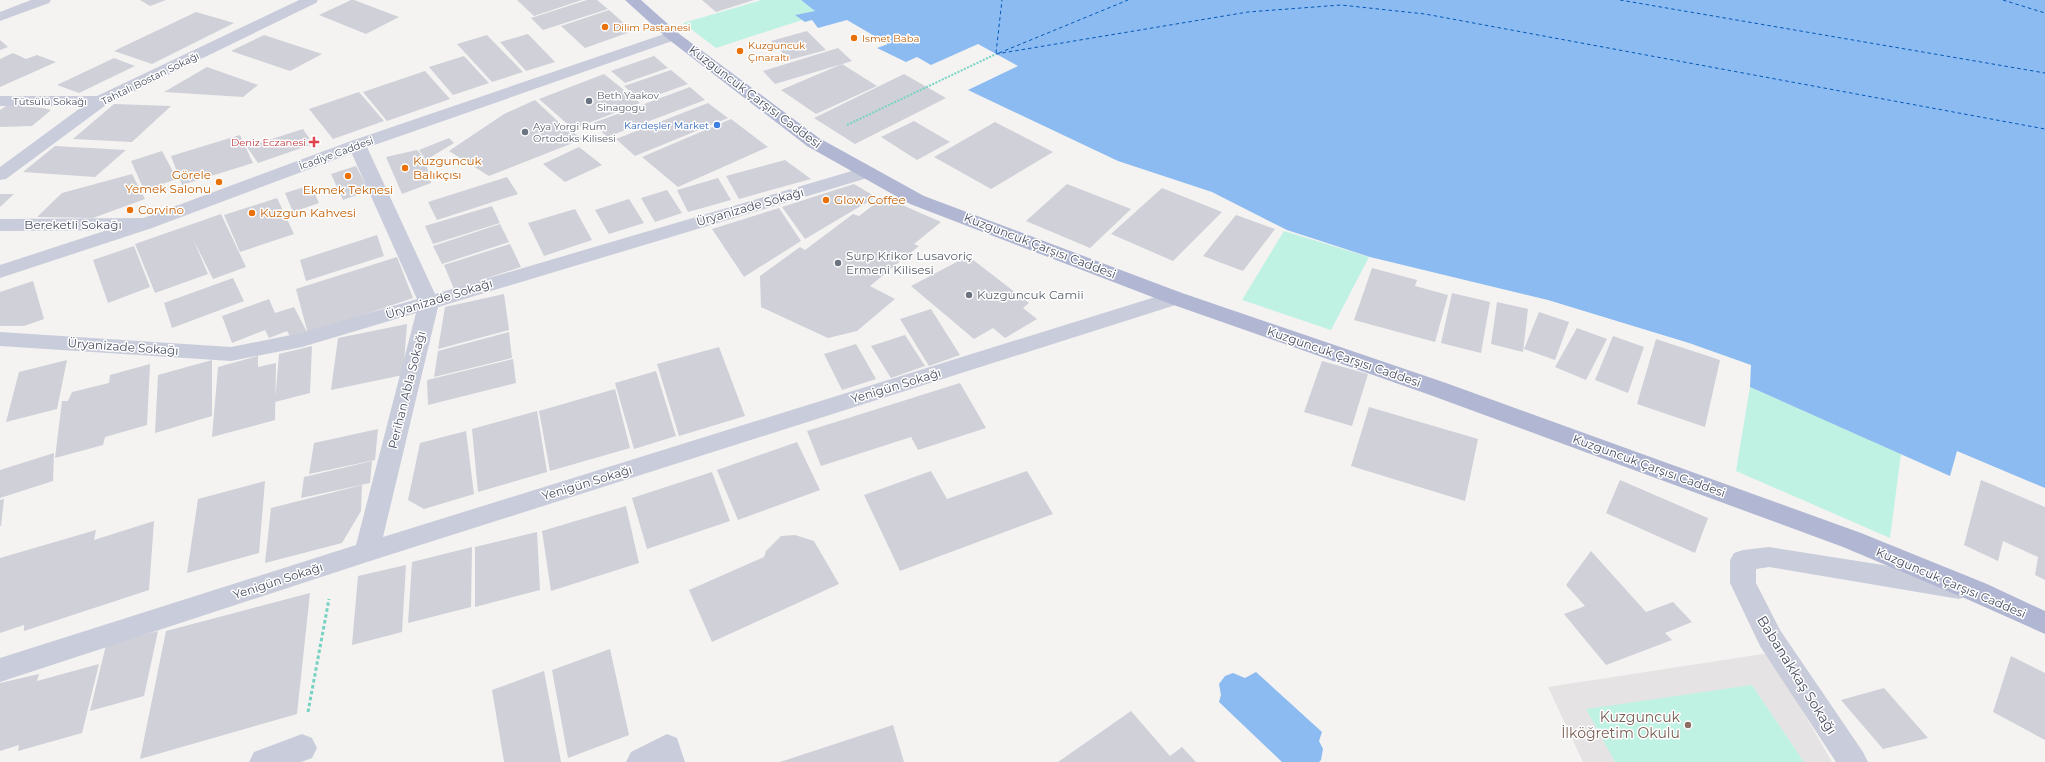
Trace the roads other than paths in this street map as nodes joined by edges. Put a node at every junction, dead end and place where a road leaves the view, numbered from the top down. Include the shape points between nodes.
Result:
1 (44, 0) edge
2 (311, 0) edge
3 (632, 0) edge
4 (0, 17) edge
5 (673, 36) junction
6 (0, 101) edge
7 (100, 101) junction
8 (357, 145) junction
9 (868, 172) junction
10 (0, 174) edge
11 (145, 224) junction
12 (0, 225) edge
13 (0, 272) edge
14 (1175, 298) junction
15 (429, 302) junction
16 (0, 340) edge
17 (367, 552) junction
18 (1978, 592) junction
19 (2045, 623) edge
20 (0, 670) edge
21 (302, 748) road end
22 (264, 762) edge
23 (641, 762) edge
24 (670, 762) edge
25 (1853, 762) edge

1 - 4 street
2 - 7 street, Tahtalı Bostan Sokağı
3 - 5 main road, Kuzguncuk Çarşısı Caddesi
5 - 8 street, İcadiye Caddesi
5 - 9 main road, Kuzguncuk Çarşısı Caddesi via 813,142
6 - 7 street, Tütsülü Sokağı
7 - 10 street, Tahtalı Bostan Sokağı
8 - 11 street, İcadiye Caddesi
8 - 15 street
9 - 14 main road, Kuzguncuk Çarşısı Caddesi via 917,200
9 - 15 street, Üryanizade Sokağı
11 - 12 street, Bereketli Sokağı
11 - 13 street, İcadiye Caddesi
14 - 17 street, Yenigün Sokağı
14 - 18 main road, Kuzguncuk Çarşısı Caddesi via 1438,389 1844,538
15 - 16 street, Üryanizade Sokağı via 302,340 231,354
15 - 17 street, Perihan Abla Sokağı
17 - 20 street, Yenigün Sokağı
18 - 19 main road, Kuzguncuk Çarşısı Caddesi
18 - 25 street, Babanakkaş Sokağı via 1770,557 1743,560 1743,583 1770,638
21 - 22 street
23 - 24 street via 667,748

